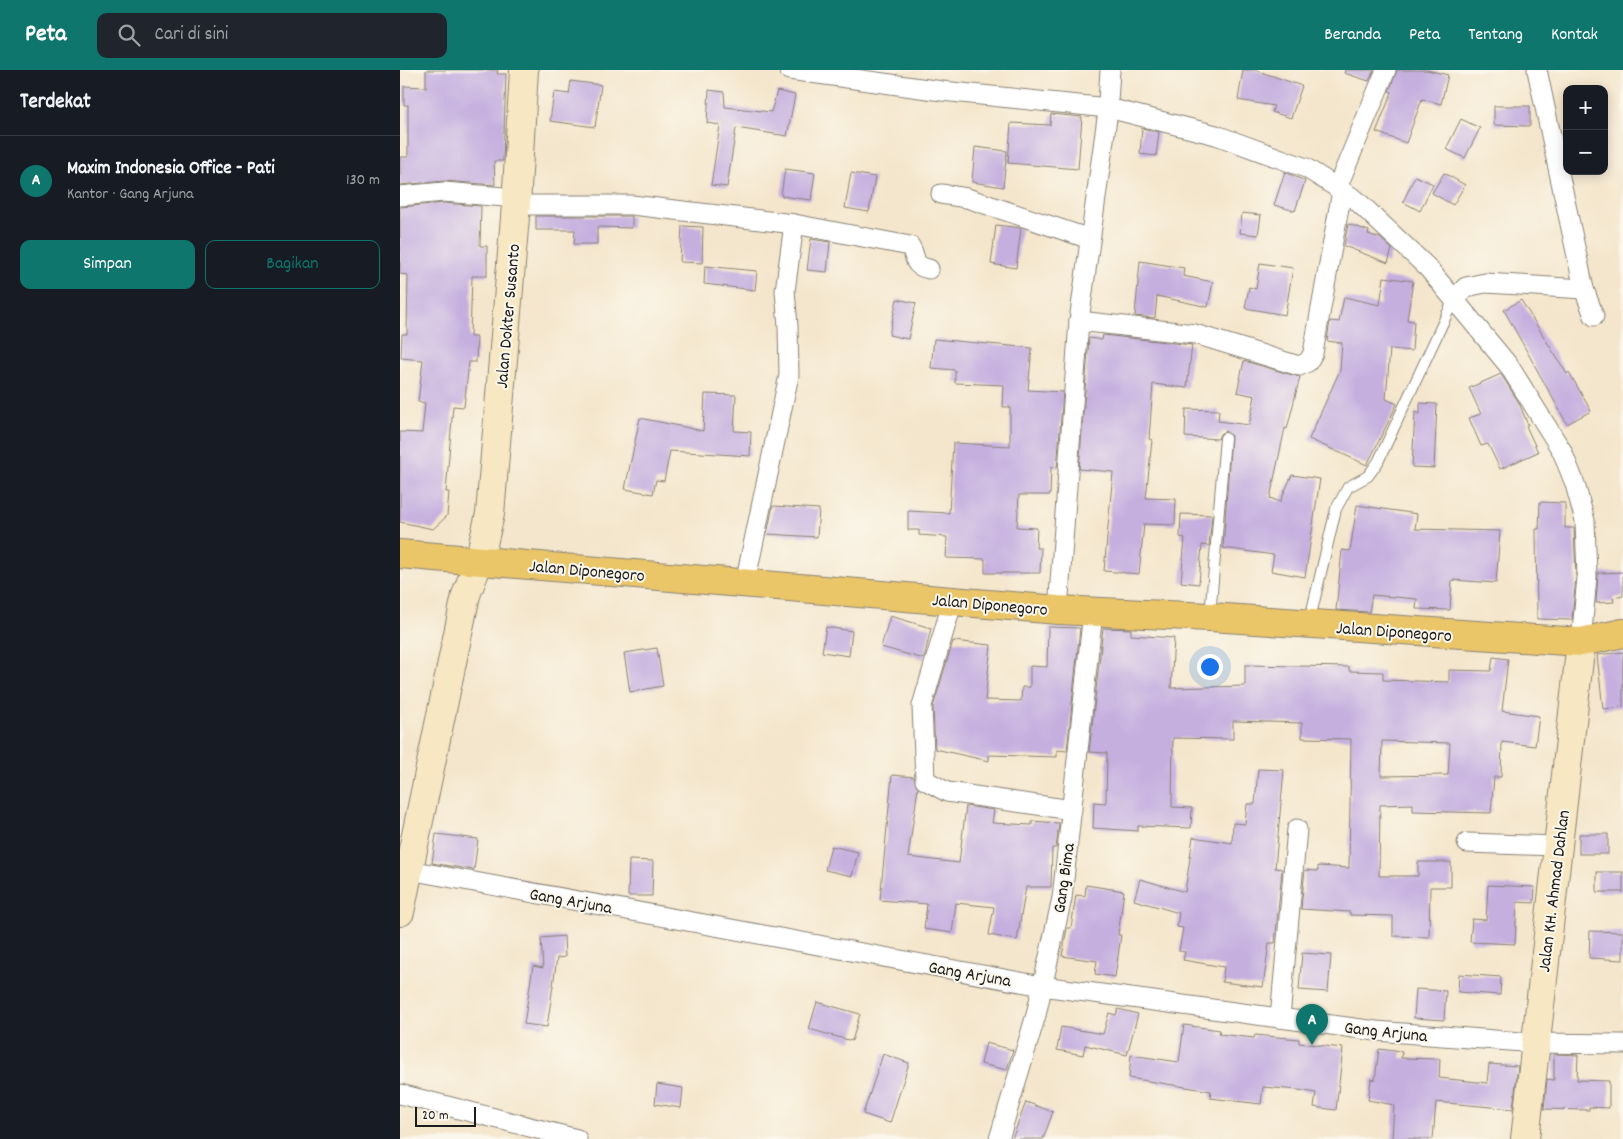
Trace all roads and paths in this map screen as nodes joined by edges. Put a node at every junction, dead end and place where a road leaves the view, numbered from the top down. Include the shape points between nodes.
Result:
1 (524, 70) edge
2 (789, 70) edge
3 (1110, 70) edge
4 (1386, 70) edge
5 (1536, 70) edge
6 (1108, 108) junction
7 (1340, 190) junction
8 (941, 194) dead end
9 (400, 196) edge
10 (517, 201) junction
11 (794, 224) junction
12 (1090, 239) junction
13 (929, 269) dead end
14 (1584, 289) junction
15 (1454, 299) junction
16 (1594, 316) dead end
17 (1079, 321) junction
18 (1225, 438) dead end
19 (400, 554) edge
20 (479, 561) junction
21 (744, 583) junction
22 (953, 600) junction
23 (1058, 610) junction
24 (1093, 612) junction
25 (1210, 617) junction
26 (1309, 625) junction
27 (1623, 633) edge
28 (1582, 642) junction
29 (1072, 810) junction
30 (1297, 828) dead end
31 (1467, 843) dead end
32 (1558, 846) junction
33 (409, 870) junction
34 (400, 912) edge
35 (1042, 986) junction
36 (1280, 1018) junction
37 (1535, 1043) junction
38 (1623, 1044) edge
39 (400, 1094) edge
40 (578, 1139) edge
41 (999, 1139) edge
42 (1525, 1139) edge

1 - 10 main road, Jalan Dokter Susanto
2 - 6 street via 942,91
3 - 6 street
4 - 7 street
5 - 14 street
6 - 7 street via 1216,136 1306,168
6 - 12 street
7 - 15 street via 1355,199 1428,268
7 - 17 street via 1313,353 1308,362 1299,366 1195,334
8 - 12 street via 966,198
9 - 10 street via 444,192
10 - 11 street via 632,206
10 - 20 main road, Jalan Dokter Susanto via 490,514
11 - 13 street via 910,246 917,264
11 - 21 street via 784,291 789,375
12 - 17 street
14 - 15 street via 1485,283 1466,287
14 - 16 street
15 - 26 lane via 1378,462 1368,476 1348,487 1336,509
15 - 28 street via 1509,366 1562,451 1575,484 1585,521 1587,578
17 - 23 street
18 - 25 lane
19 - 20 main road, Jalan Diponegoro
20 - 21 main road, Jalan Diponegoro
20 - 33 main road, Jalan Dokter Susanto via 466,595
21 - 22 main road, Jalan Diponegoro
22 - 23 main road, Jalan Diponegoro
22 - 29 street via 922,706 925,780 947,792
23 - 24 main road, Jalan Diponegoro
24 - 25 main road, Jalan Diponegoro
24 - 29 street, Gang Bima
25 - 26 main road, Jalan Diponegoro
26 - 28 main road, Jalan Diponegoro
27 - 28 main road, Jalan Diponegoro
28 - 32 main road, Jalan KH. Ahmad Dahlan
29 - 35 street, Gang Bima via 1062,898
30 - 36 street
31 - 32 street
32 - 37 main road, Jalan KH. Ahmad Dahlan
33 - 34 main road, Jalan Dokter Susanto
33 - 35 street, Gang Arjuna
35 - 36 street, Gang Arjuna
35 - 41 street, Gang Bima
36 - 37 street, Gang Arjuna via 1376,1031
37 - 38 street, Gang Arjuna
37 - 42 main road, Jalan KH. Ahmad Dahlan
39 - 40 street

